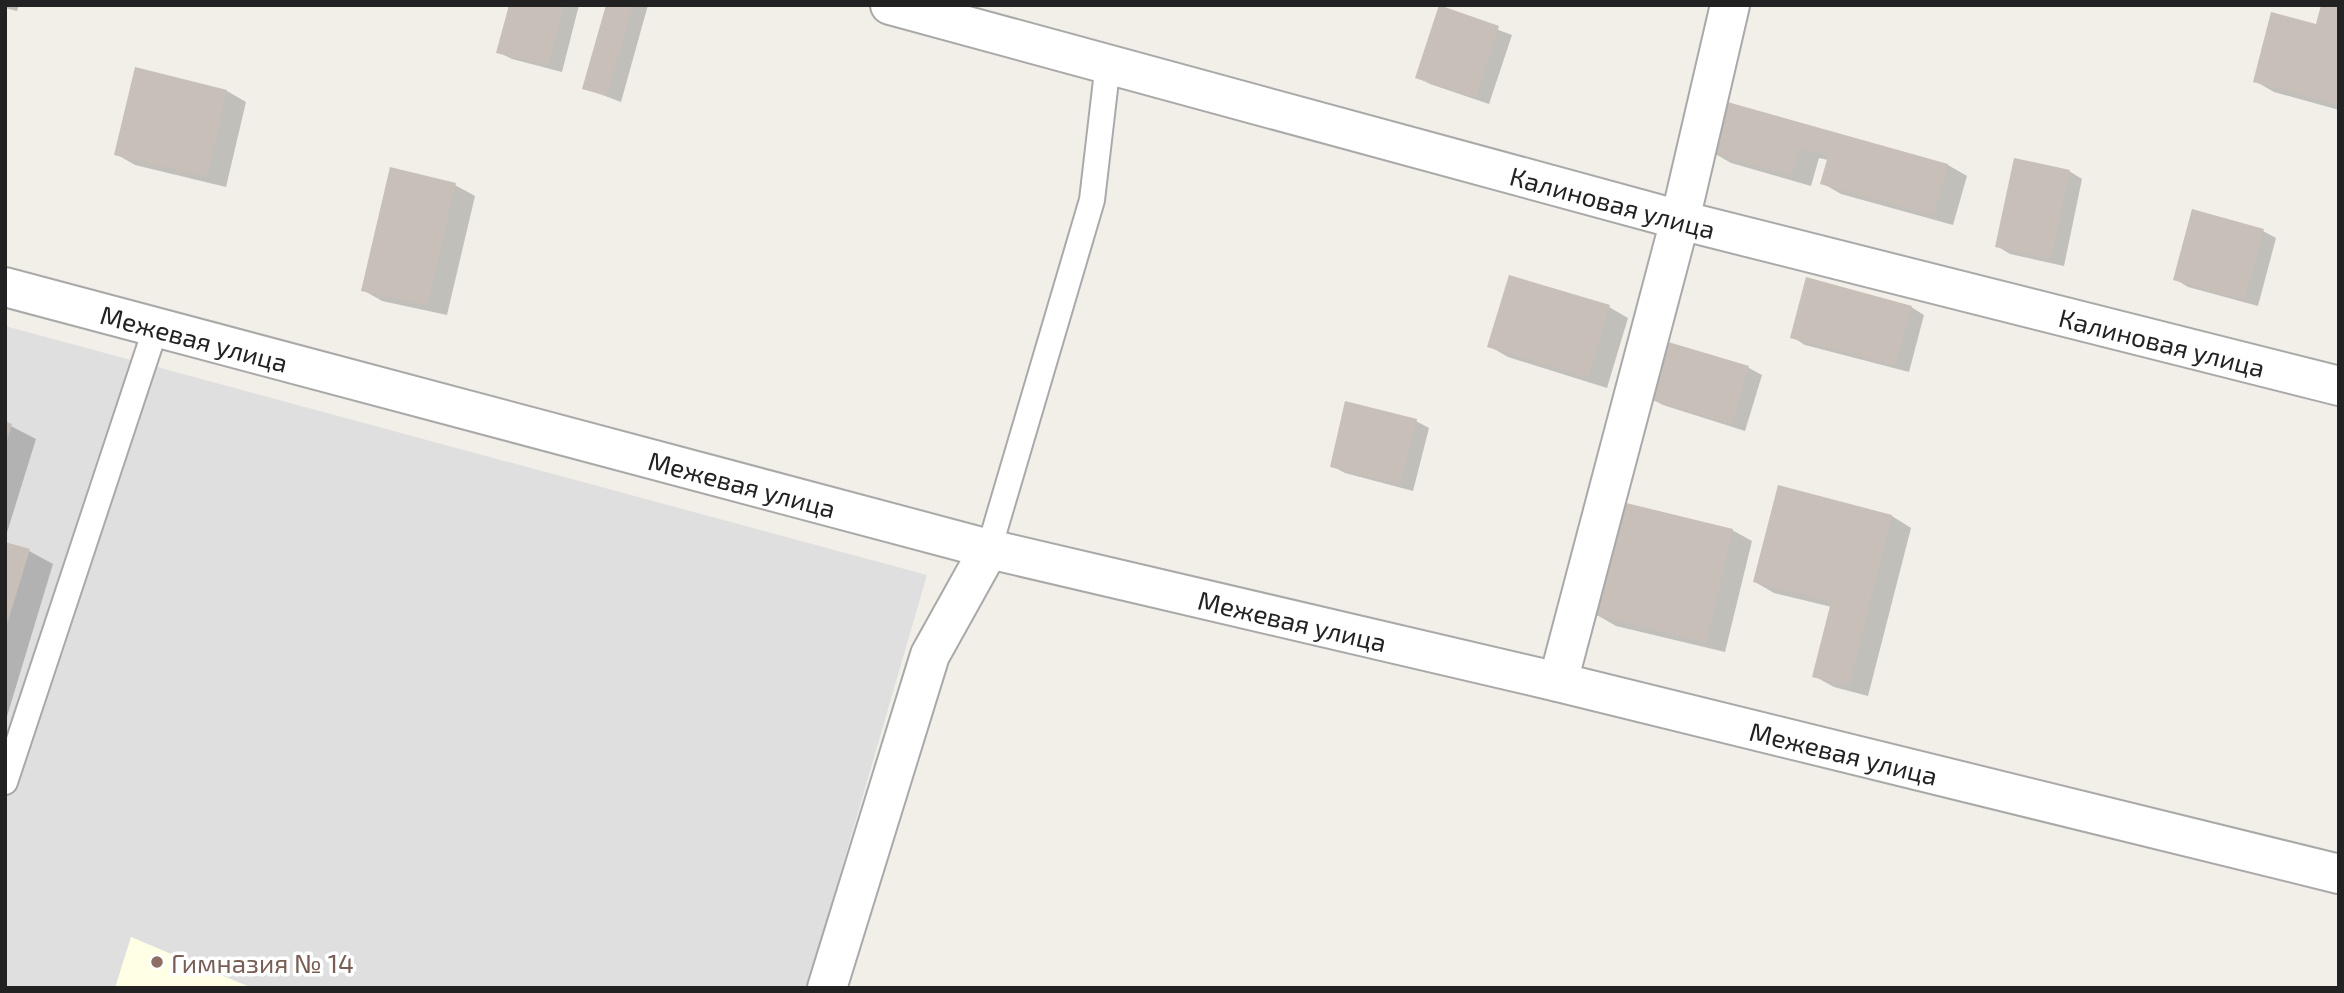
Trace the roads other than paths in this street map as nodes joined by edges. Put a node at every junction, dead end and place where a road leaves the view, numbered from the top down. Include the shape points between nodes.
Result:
1 (890, 5) edge
2 (1730, 5) edge
3 (1108, 63) junction
4 (1681, 220) junction
5 (5, 287) edge
6 (156, 327) junction
7 (2339, 386) edge
8 (989, 548) junction
9 (1558, 682) junction
10 (5, 782) edge
11 (2339, 874) edge
12 (827, 988) edge

1 - 3 street, Калиновая улица
2 - 4 street
3 - 4 street, Калиновая улица
3 - 8 lane via 1093,200
4 - 7 street, Калиновая улица
4 - 9 street
5 - 6 street, Межевая улица
6 - 8 street, Межевая улица
6 - 10 lane
8 - 9 street, Межевая улица
8 - 12 street via 930,655
9 - 11 street, Межевая улица

